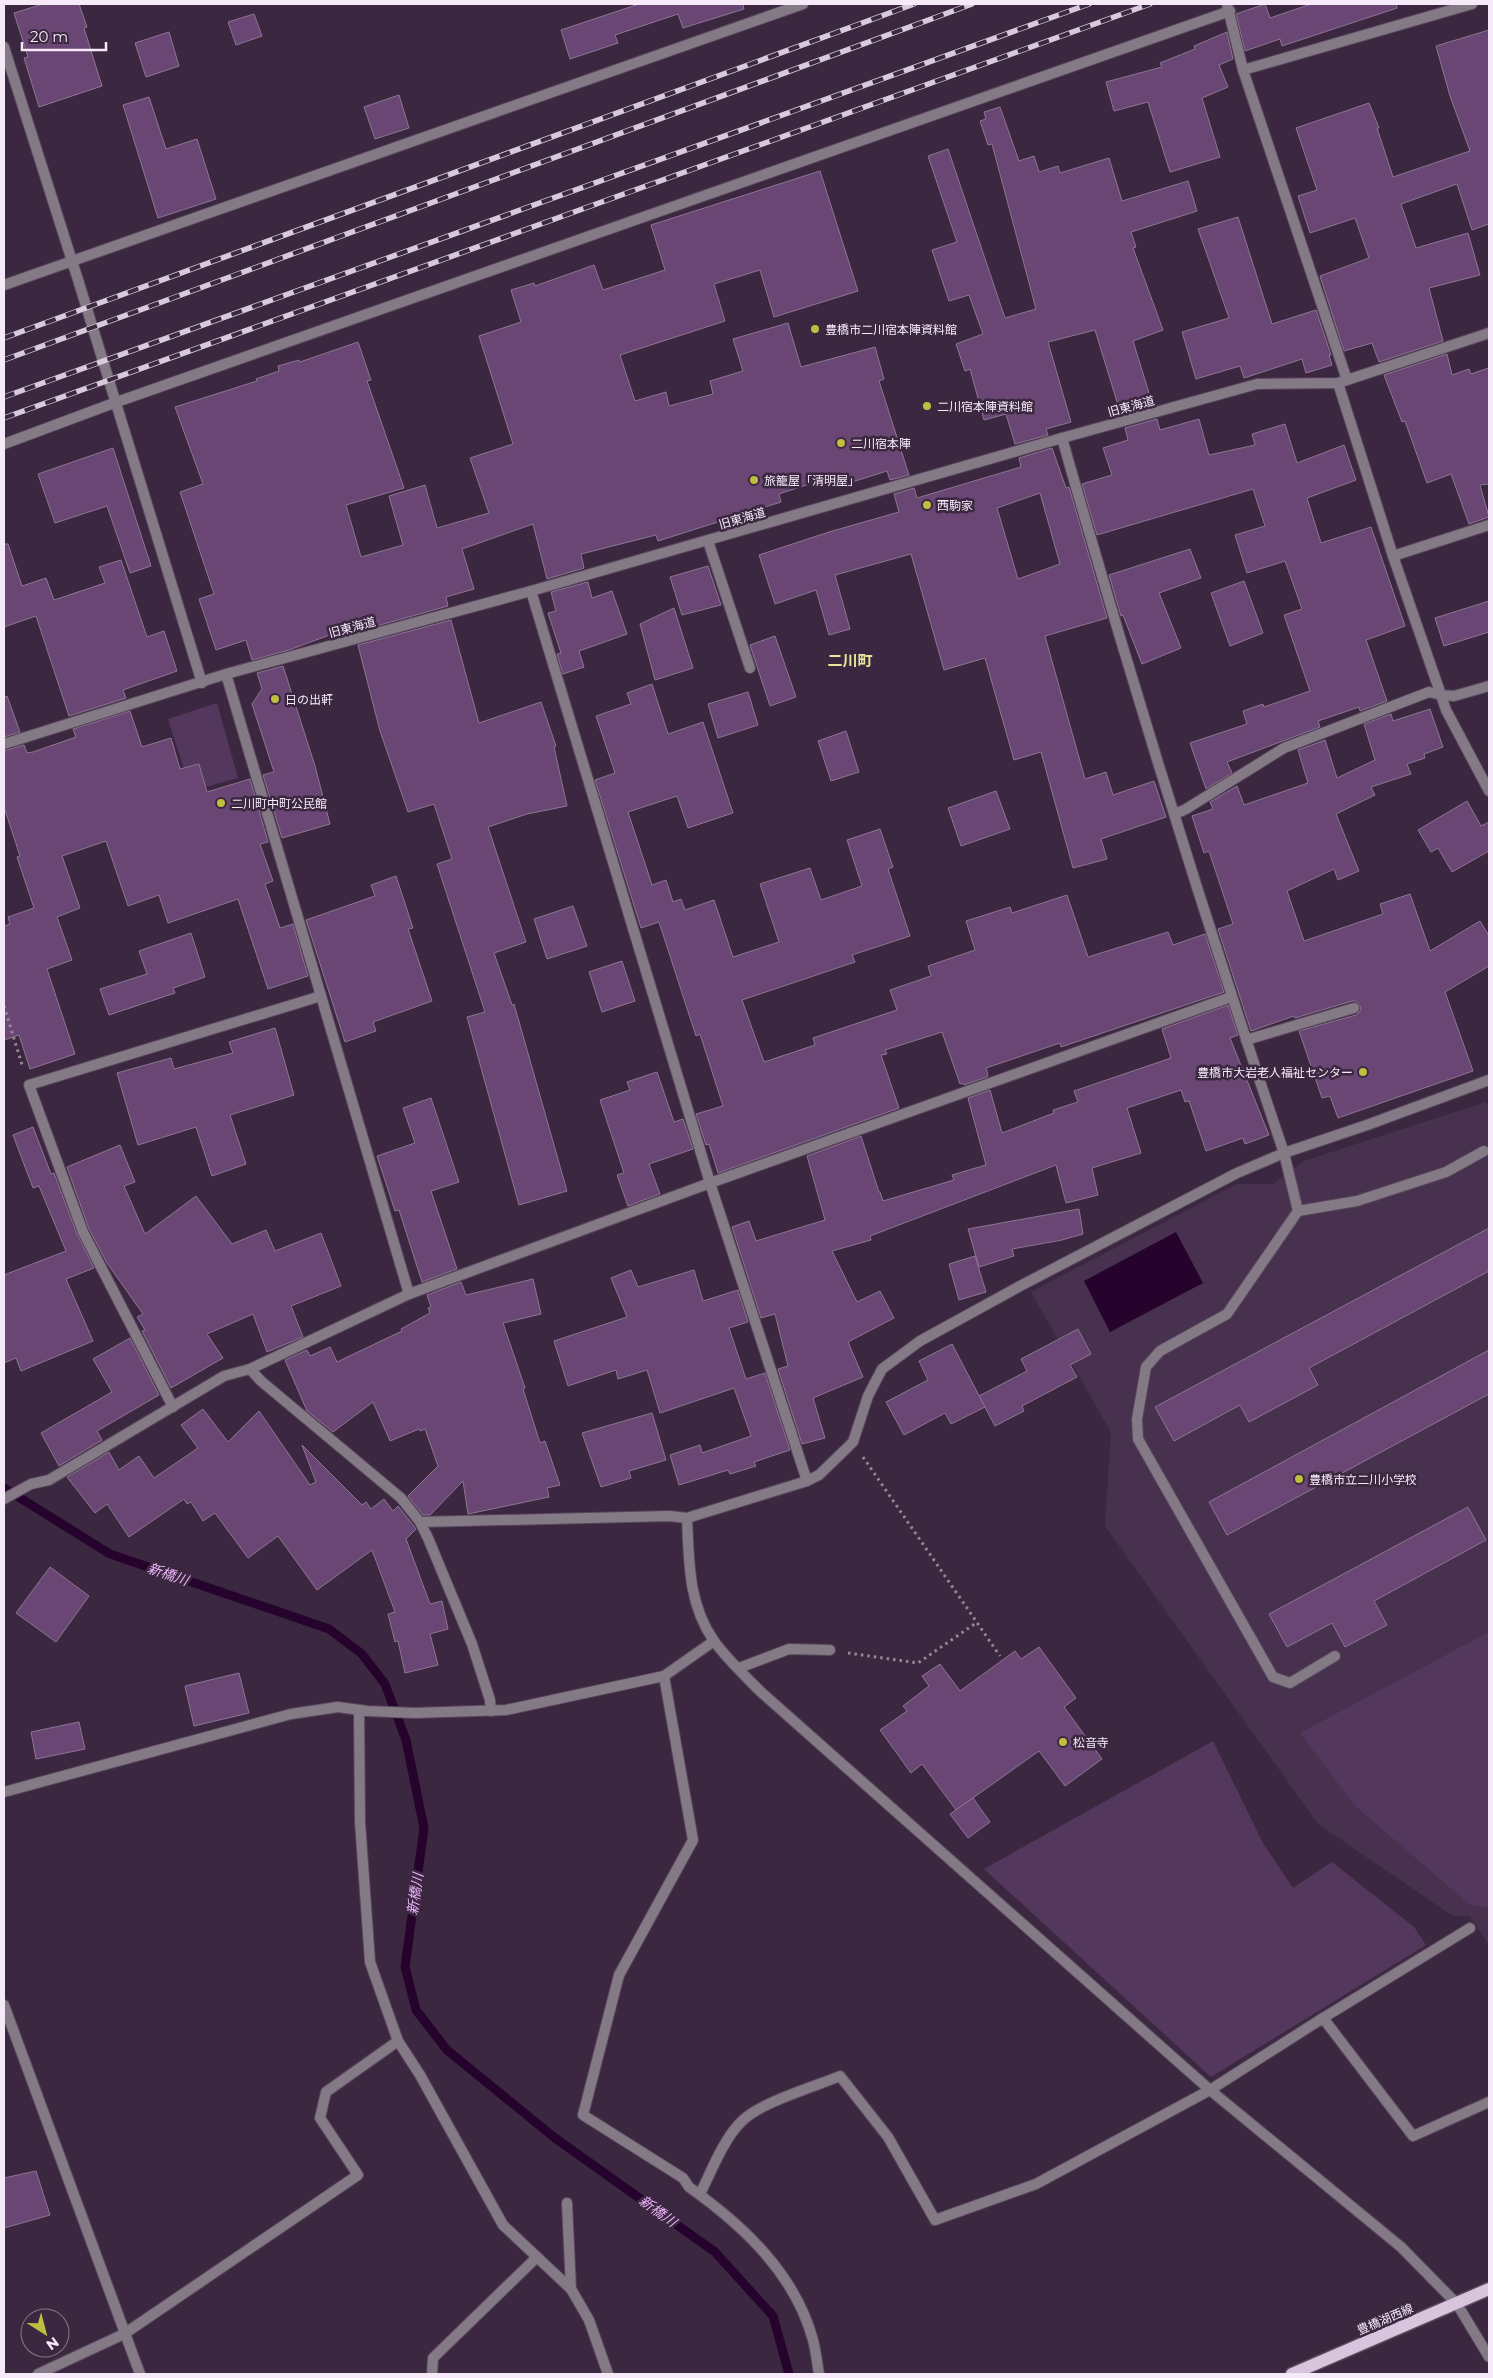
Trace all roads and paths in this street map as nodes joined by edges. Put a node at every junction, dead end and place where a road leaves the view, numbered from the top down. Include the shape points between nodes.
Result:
1 (803, 4) edge
2 (1472, 4) edge
3 (775, 8) edge
4 (1229, 8) edge
5 (4, 47) edge
6 (1243, 70) junction
7 (70, 261) junction
8 (4, 284) edge
9 (1489, 333) edge
10 (1342, 381) junction
11 (114, 403) junction
12 (1062, 438) junction
13 (4, 444) edge
14 (1489, 525) edge
15 (708, 540) junction
16 (1393, 556) junction
17 (531, 591) junction
18 (750, 668) dead end
19 (226, 674) junction
20 (202, 683) junction
21 (1489, 686) edge
22 (1441, 695) junction
23 (4, 744) edge
24 (1489, 791) edge
25 (1175, 814) junction
26 (321, 996) junction
27 (1231, 997) junction
28 (4, 1006) edge
29 (1354, 1008) dead end
30 (1246, 1040) junction
31 (1489, 1080) edge
32 (29, 1085) junction
33 (1484, 1151) dead end
34 (1284, 1153) junction
35 (710, 1183) junction
36 (1298, 1211) junction
37 (409, 1294) junction
38 (250, 1369) junction
39 (173, 1408) junction
40 (853, 1442) junction
41 (807, 1481) junction
42 (4, 1499) edge
43 (686, 1518) junction
44 (420, 1522) junction
45 (976, 1623) junction
46 (714, 1641) junction
47 (830, 1650) joint
48 (1000, 1656) dead end
49 (1336, 1656) dead end
50 (739, 1668) junction
51 (664, 1676) junction
52 (363, 1710) junction
53 (491, 1711) junction
54 (4, 1792) edge
55 (1470, 1928) dead end
56 (4, 2006) edge
57 (1323, 2018) junction
58 (398, 2041) junction
59 (1210, 2090) junction
60 (1489, 2102) edge
61 (700, 2194) junction
62 (566, 2203) dead end
63 (537, 2257) junction
64 (571, 2288) junction
65 (1489, 2289) edge
66 (1457, 2304) junction
67 (124, 2334) junction
68 (1489, 2357) edge
69 (38, 2374) edge
70 (140, 2374) edge
71 (432, 2374) edge
72 (608, 2374) edge
73 (819, 2374) edge
74 (1292, 2374) edge

1 - 3 street
2 - 6 street
3 - 7 street
4 - 6 street
4 - 11 street
5 - 7 street
6 - 10 street
7 - 8 street
7 - 11 street
9 - 10 street, 旧東海道
10 - 12 street, 旧東海道 via 1257,384
10 - 16 street
11 - 13 street
11 - 20 street
12 - 15 street, 旧東海道
12 - 25 street via 1108,603
14 - 16 street
15 - 17 street, 旧東海道
15 - 18 street
16 - 22 street
17 - 19 street, 旧東海道
17 - 35 street
19 - 20 street, 旧東海道
19 - 26 street
20 - 23 street, 旧東海道
21 - 22 street via 1454,696
22 - 24 street
22 - 25 street via 1429,692 1284,748
25 - 27 street
26 - 32 street
26 - 37 street
27 - 30 street
27 - 35 street
28 - 32 path
29 - 30 street
30 - 34 street
31 - 34 street
32 - 39 street via 82,1232
33 - 36 street via 1446,1172 1357,1201
34 - 36 street
34 - 40 street via 1237,1172 920,1341 882,1369 868,1396
35 - 37 street
35 - 41 street
36 - 49 street via 1227,1314 1160,1351 1146,1367 1137,1419 1138,1439 1273,1677 1290,1683
37 - 38 street
38 - 39 street via 224,1376
38 - 44 street via 401,1498
39 - 42 street via 49,1480 31,1484
40 - 41 street
40 - 45 path
41 - 43 street
43 - 44 street
43 - 46 street via 690,1580 698,1611
44 - 53 street via 472,1644
45 - 47 path via 918,1663
45 - 48 path
46 - 50 street
46 - 51 street
47 - 50 street via 789,1649
50 - 59 street via 761,1692
51 - 53 street
51 - 61 street via 693,1840 619,1975 583,2115 683,2178
52 - 53 street via 414,1713
52 - 54 street via 338,1707 291,1714
52 - 58 street via 360,1822 370,1962
55 - 57 street
56 - 67 street
57 - 59 street
57 - 60 street via 1413,2136
58 - 63 street via 503,2224
58 - 67 street via 326,2092 320,2118 358,2175
59 - 61 street via 1036,2184 935,2220 888,2137 840,2076 758,2109 742,2120
59 - 66 street via 1401,2247
61 - 73 street via 772,2260 799,2302 814,2341
62 - 64 street
63 - 64 street
63 - 71 street via 433,2358
64 - 72 street via 590,2320
65 - 66 main road, 豊橋湖西線
66 - 68 street
66 - 74 main road, 豊橋湖西線
67 - 69 street
67 - 70 street

